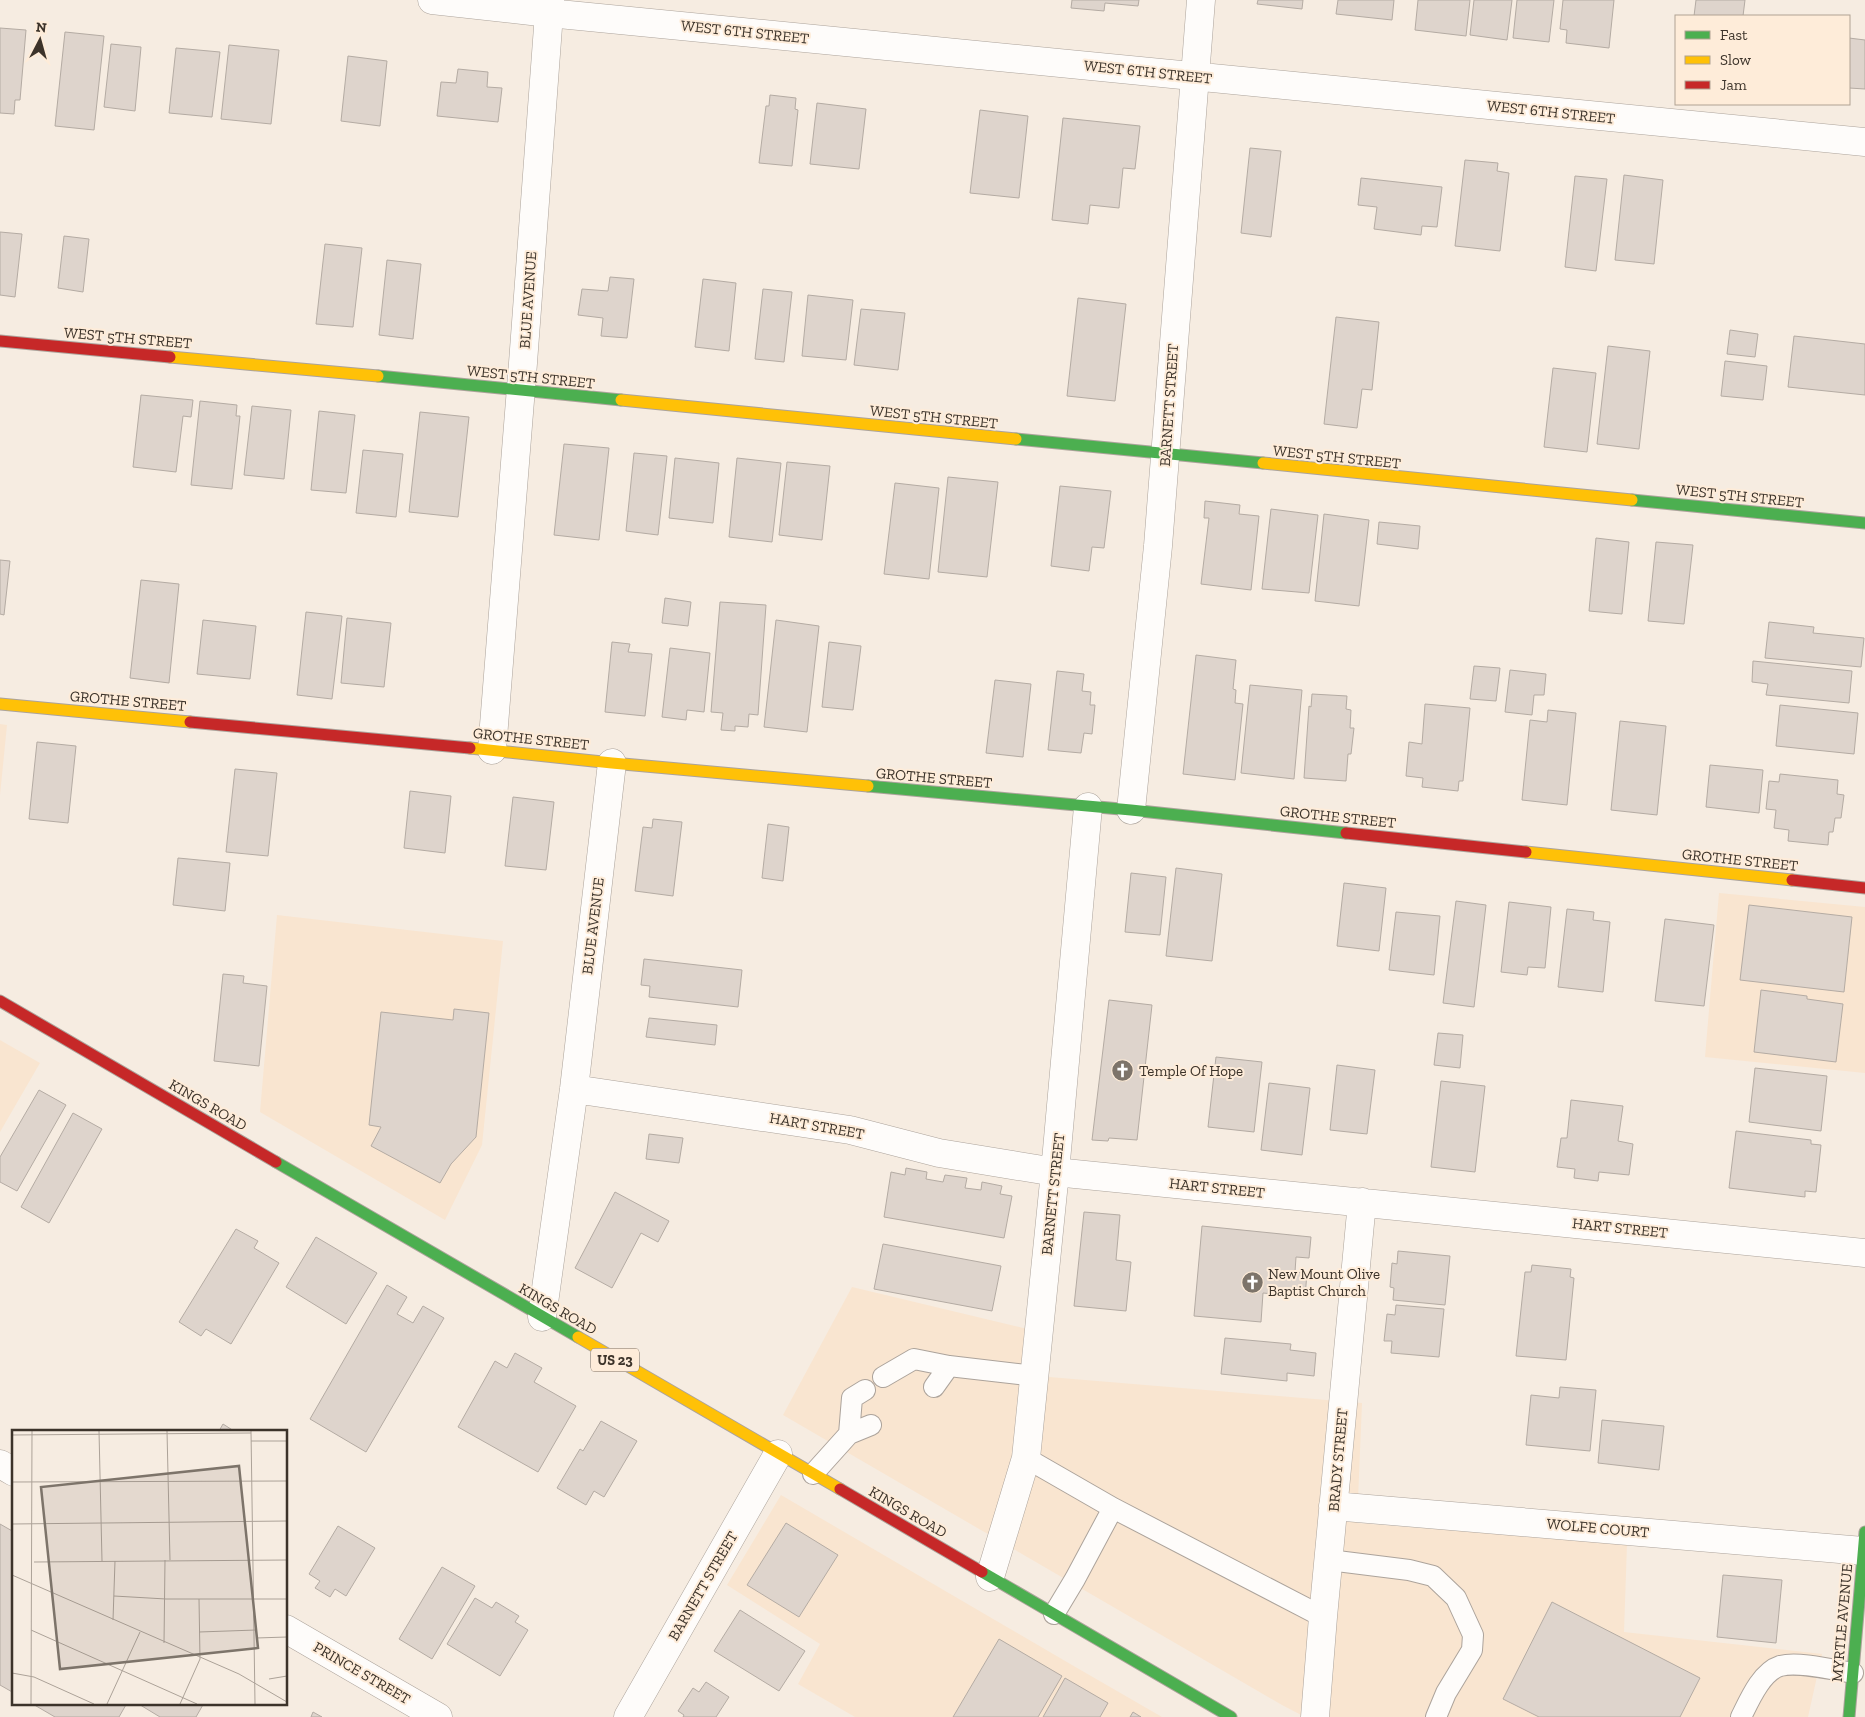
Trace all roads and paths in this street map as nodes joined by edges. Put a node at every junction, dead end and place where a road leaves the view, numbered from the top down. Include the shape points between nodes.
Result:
1 (432, 0) edge
2 (1201, 0) edge
3 (550, 6) edge
4 (1195, 77) junction
5 (1865, 142) edge
6 (0, 341) edge
7 (521, 391) junction
8 (1165, 455) junction
9 (1865, 524) edge
10 (0, 704) edge
11 (492, 750) junction
12 (612, 763) junction
13 (1088, 807) junction
14 (1130, 810) junction
15 (1865, 888) edge
16 (0, 1001) edge
17 (574, 1089) junction
18 (1056, 1172) junction
19 (1362, 1202) junction
20 (1865, 1253) edge
21 (542, 1317) junction
22 (950, 1366) junction
23 (1034, 1376) junction
24 (883, 1377) dead end
25 (934, 1387) dead end
26 (866, 1390) dead end
27 (871, 1424) dead end
28 (849, 1434) junction
29 (778, 1454) junction
30 (1026, 1458) junction
31 (0, 1464) edge
32 (12, 1471) edge
33 (813, 1474) junction
34 (1334, 1506) junction
35 (1113, 1508) junction
36 (1864, 1541) edge
37 (1329, 1560) junction
38 (990, 1577) junction
39 (1054, 1614) junction
40 (1323, 1617) junction
41 (1861, 1619) edge
42 (288, 1630) edge
43 (1853, 1673) junction
44 (438, 1717) edge
45 (628, 1717) edge
46 (1231, 1717) edge
47 (1315, 1717) edge
48 (1436, 1717) edge
49 (1741, 1717) edge
50 (1849, 1717) edge

1 - 3 street, WEST 6TH STREET
2 - 4 street, BARNETT STREET
3 - 4 street, WEST 6TH STREET
3 - 7 street, BLUE AVENUE
4 - 5 street, WEST 6TH STREET
4 - 8 street, BARNETT STREET
6 - 7 street, WEST 5TH STREET
7 - 8 street, WEST 5TH STREET
7 - 11 street, BLUE AVENUE
8 - 9 street, WEST 5TH STREET
8 - 14 street, BARNETT STREET
10 - 11 street, GROTHE STREET
11 - 12 street, GROTHE STREET
12 - 13 street, GROTHE STREET
12 - 17 street, BLUE AVENUE
13 - 14 street, GROTHE STREET
13 - 18 street, BARNETT STREET
14 - 15 street, GROTHE STREET
16 - 21 street, KINGS ROAD / US 23
17 - 18 street, HART STREET via 850,1130 939,1152
17 - 21 street, BLUE AVENUE
18 - 19 street, HART STREET
18 - 23 street, BARNETT STREET
19 - 20 street, HART STREET
19 - 34 street, BRADY STREET
21 - 29 street, KINGS ROAD / US 23
22 - 23 lane
22 - 24 lane via 914,1359
22 - 25 lane
23 - 30 street, BARNETT STREET
26 - 28 lane via 852,1398
27 - 28 lane
28 - 33 lane
29 - 33 street, KINGS ROAD / US 23
29 - 45 street, BARNETT STREET
30 - 35 lane
30 - 38 street, BARNETT STREET
31 - 32 street
33 - 38 street, KINGS ROAD / US 23
34 - 36 street, WOLFE COURT
34 - 37 street, BRADY STREET
35 - 39 lane
35 - 40 lane
36 - 41 street, MYRTLE AVENUE
37 - 40 street, BRADY STREET
37 - 48 lane via 1433,1576 1456,1598 1473,1635 1472,1650 1446,1693
38 - 39 street, KINGS ROAD / US 23
39 - 46 street, KINGS ROAD / US 23
40 - 47 street, BRADY STREET
41 - 43 street, MYRTLE AVENUE
42 - 44 street, PRINCE STREET
43 - 49 lane via 1794,1664 1779,1666 1752,1694
43 - 50 street, MYRTLE AVENUE

